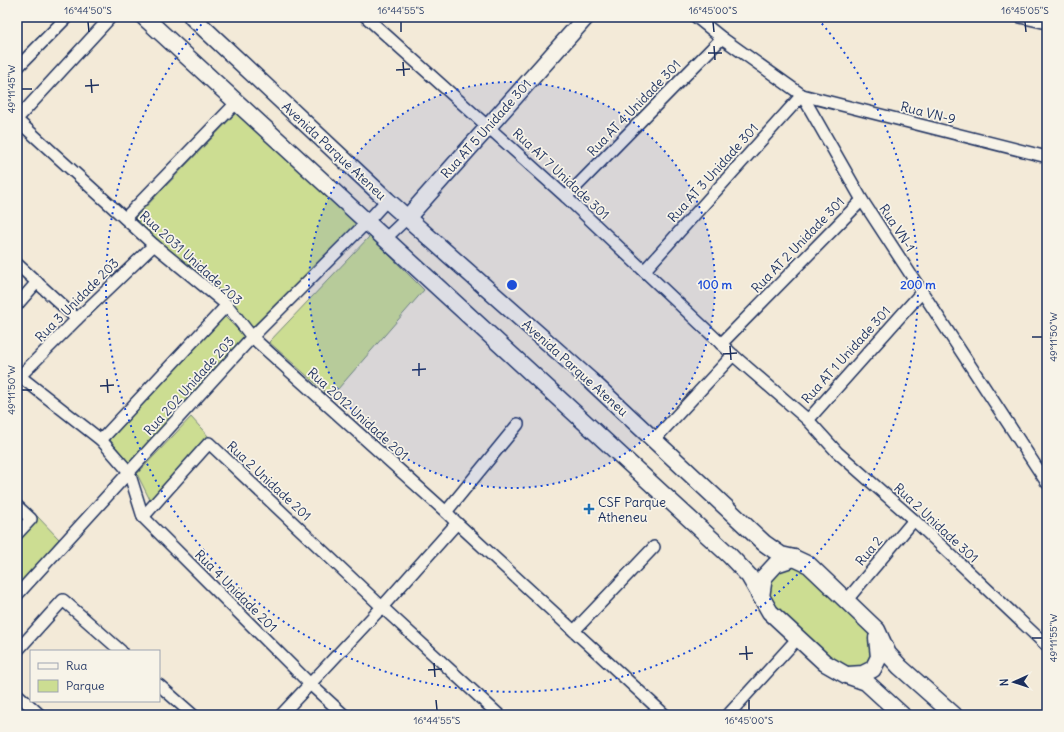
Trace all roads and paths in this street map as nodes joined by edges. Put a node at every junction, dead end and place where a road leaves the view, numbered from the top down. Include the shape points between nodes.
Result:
1 (67, 17) edge
2 (106, 17) edge
3 (144, 17) edge
4 (192, 17) edge
5 (366, 17) edge
6 (586, 17) edge
7 (696, 17) edge
8 (1020, 17) edge
9 (1047, 23) edge
10 (722, 38) junction
11 (17, 68) edge
12 (802, 95) junction
13 (236, 102) junction
14 (17, 120) edge
15 (488, 126) junction
16 (1047, 157) edge
17 (566, 198) junction
18 (387, 200) junction
19 (862, 200) junction
20 (125, 218) junction
21 (407, 218) junction
22 (367, 222) junction
23 (385, 239) junction
24 (154, 245) junction
25 (17, 264) edge
26 (644, 271) junction
27 (37, 282) junction
28 (922, 292) junction
29 (17, 305) edge
30 (227, 305) junction
31 (77, 319) junction
32 (252, 337) junction
33 (721, 344) junction
34 (733, 355) junction
35 (19, 375) edge
36 (808, 420) junction
37 (518, 424) dead end
38 (101, 440) junction
39 (654, 440) junction
40 (128, 472) junction
41 (1047, 483) edge
42 (17, 506) edge
43 (446, 512) junction
44 (143, 517) junction
45 (914, 520) junction
46 (457, 523) junction
47 (17, 534) edge
48 (654, 547) dead end
49 (794, 558) junction
50 (17, 595) edge
51 (761, 597) junction
52 (846, 601) junction
53 (382, 607) junction
54 (877, 630) junction
55 (574, 631) junction
56 (798, 638) junction
57 (1047, 646) edge
58 (120, 650) edge
59 (17, 651) edge
60 (846, 675) junction
61 (310, 684) junction
62 (160, 686) edge
63 (17, 694) edge
64 (40, 715) edge
65 (192, 715) edge
66 (281, 715) edge
67 (344, 715) edge
68 (499, 715) edge
69 (665, 715) edge
70 (728, 715) edge
71 (902, 715) edge
72 (954, 715) edge

1 - 11 street
2 - 14 street, Rua 2031 Unidade 203 via 109,19
3 - 13 street
4 - 18 street, Avenida Parque Ateneu
5 - 15 street, Rua AT 7 Unidade 301
6 - 15 street, Rua AT 5 Unidade 301
7 - 10 street, Rua VN-1
8 - 9 street
10 - 12 street, Rua VN-1
10 - 17 street, Rua AT 4 Unidade 301
12 - 16 street, Rua VN-9
12 - 19 street, Rua VN-1
12 - 26 street, Rua AT 3 Unidade 301
13 - 20 street, Rua 2031 Unidade 203
13 - 22 street
14 - 20 street, Rua 2031 Unidade 203
15 - 17 street, Rua AT 7 Unidade 301
15 - 21 street, Rua AT 5 Unidade 301
17 - 26 street, Rua AT 7 Unidade 301
18 - 21 street, Avenida Parque Ateneu
18 - 22 street, Rua 202 Unidade 203
19 - 28 street, Rua VN-1
19 - 33 street, Rua AT 2 Unidade 301
20 - 24 street, Rua 2031 Unidade 203
21 - 23 street, Rua AT 5 Unidade 301
21 - 39 street, Avenida Parque Ateneu
22 - 23 street
22 - 32 street, Rua 202 Unidade 203
23 - 51 street via 729,554 749,576
24 - 30 street, Rua 2031 Unidade 203
24 - 31 street, Rua 3 Unidade 203
25 - 27 street
26 - 33 street, Rua AT 7 Unidade 301
27 - 29 street
27 - 31 street
28 - 36 street, Rua AT 1 Unidade 301
28 - 41 street, Rua VN-1
30 - 32 street, Rua 2031 Unidade 203
30 - 38 street
31 - 35 street, Rua 3 Unidade 203
32 - 40 street, Rua 202 Unidade 203
32 - 43 street, Rua 2012 Unidade 201
33 - 34 street, Rua AT 7 Unidade 301
34 - 36 street, Rua AT 7 Unidade 301
34 - 39 street
35 - 38 street
36 - 45 street, Rua 2 Unidade 301 via 837,452
37 - 43 street
38 - 40 street
39 - 49 street, Avenida Parque Ateneu via 764,543 781,555
40 - 44 street, Rua 4 Unidade 201
40 - 50 street, Rua 202 Unidade 203
42 - 47 street via 31,519
43 - 46 street, Rua 2012 Unidade 201
44 - 53 street, Rua 2 Unidade 201 via 209,443
44 - 61 street, Rua 4 Unidade 201
45 - 52 street, Rua 2
45 - 57 street, Rua 2 Unidade 301
46 - 53 street
46 - 55 street, Rua 2012 Unidade 201
48 - 55 street
49 - 51 street via 776,564 764,577
49 - 52 street, Avenida Parque Ateneu via 808,565
51 - 56 street via 770,612
52 - 54 street, Avenida Parque Ateneu
53 - 61 street
53 - 68 street, Rua 2 Unidade 201
54 - 60 street via 879,657 873,668 863,674
54 - 72 street, Avenida Parque Ateneu via 888,654
55 - 69 street, Rua 2012 Unidade 201
56 - 60 street via 825,663
56 - 70 street
58 - 59 street via 63,600
60 - 71 street via 866,682
61 - 66 street
61 - 67 street, Rua 4 Unidade 201
62 - 65 street
63 - 64 street

